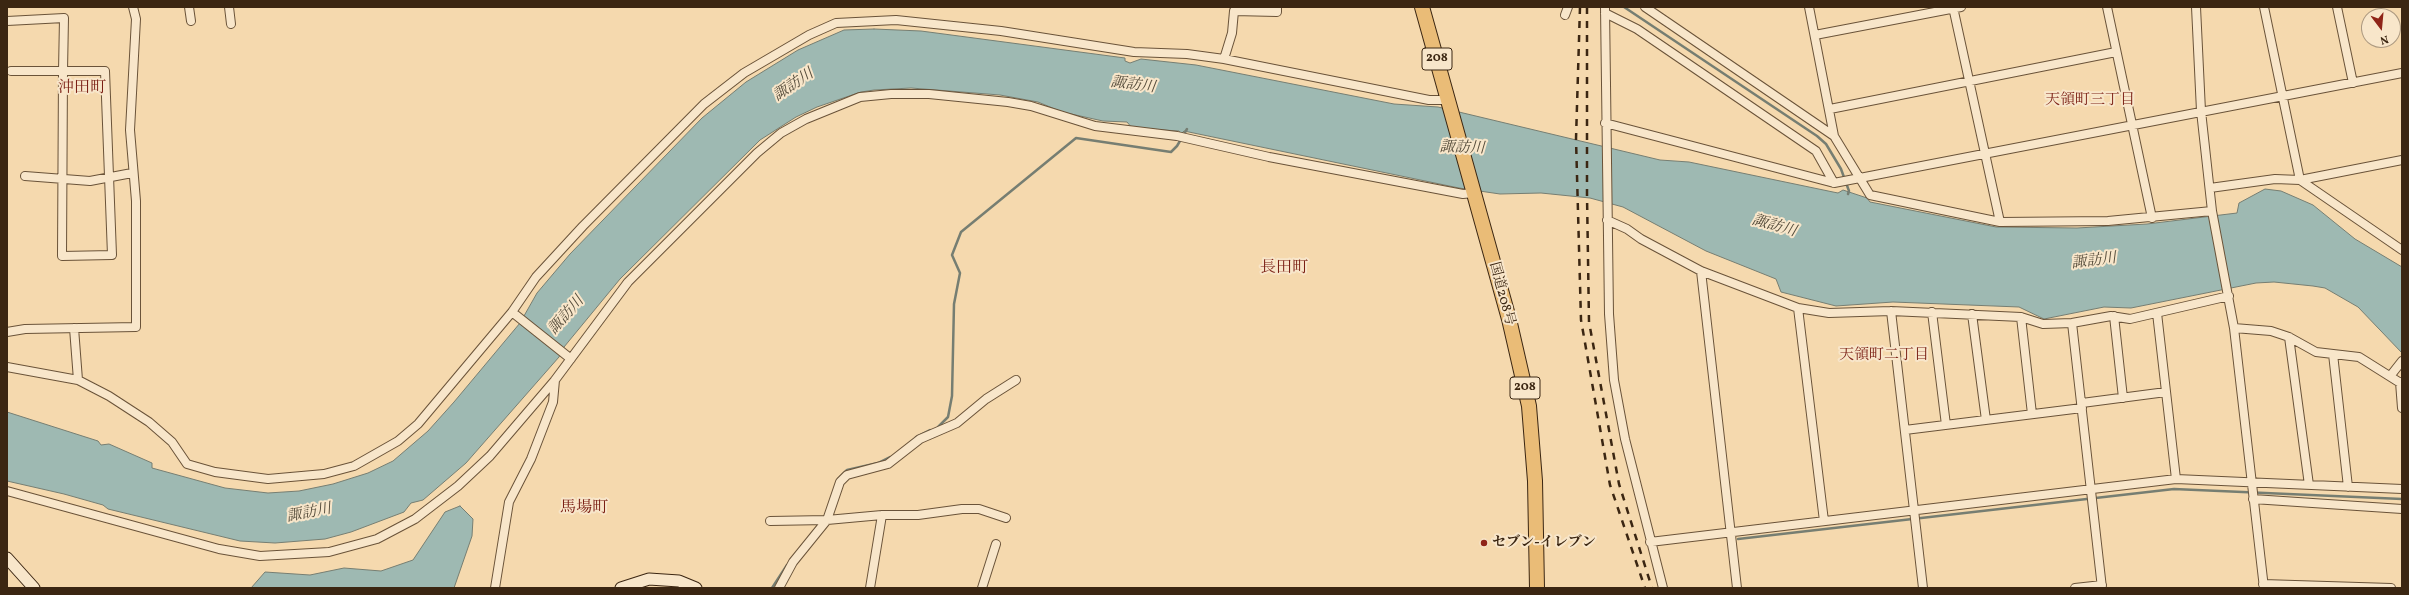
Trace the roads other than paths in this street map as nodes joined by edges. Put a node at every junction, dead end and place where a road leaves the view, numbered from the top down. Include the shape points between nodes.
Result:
1 (133, 7) edge
2 (189, 7) edge
3 (229, 7) edge
4 (1277, 7) edge
5 (1422, 7) edge
6 (1645, 7) edge
7 (1809, 7) edge
8 (2107, 7) edge
9 (2196, 7) edge
10 (2264, 7) edge
11 (2337, 7) edge
12 (1956, 8) edge
13 (1605, 10) edge
14 (7, 21) edge
15 (190, 21) dead end
16 (231, 24) dead end
17 (1815, 35) junction
18 (2116, 52) junction
19 (1224, 59) junction
20 (11, 71) dead end
21 (63, 71) junction
22 (2402, 73) edge
23 (1969, 82) junction
24 (2354, 82) junction
25 (2283, 96) junction
26 (1449, 105) junction
27 (1830, 109) junction
28 (2201, 111) junction
29 (1605, 123) junction
30 (2132, 126) junction
31 (1834, 136) junction
32 (1985, 153) junction
33 (2402, 160) edge
34 (132, 173) junction
35 (25, 176) dead end
36 (109, 178) junction
37 (1860, 178) junction
38 (63, 180) junction
39 (2300, 180) junction
40 (1834, 183) junction
41 (2210, 188) junction
42 (1472, 190) junction
43 (2212, 212) junction
44 (2152, 218) junction
45 (1607, 220) junction
46 (2000, 222) junction
47 (2398, 244) edge
48 (2402, 250) edge
49 (1701, 271) junction
50 (2229, 293) junction
51 (1798, 308) junction
52 (1891, 311) junction
53 (512, 312) junction
54 (1932, 312) junction
55 (2157, 313) junction
56 (1972, 314) junction
57 (2114, 316) junction
58 (2021, 317) junction
59 (2072, 323) junction
60 (74, 328) junction
61 (2234, 328) junction
62 (7, 332) edge
63 (2289, 337) junction
64 (2333, 354) junction
65 (571, 359) junction
66 (2402, 361) edge
67 (7, 367) edge
68 (2391, 375) junction
69 (78, 380) junction
70 (555, 380) junction
71 (1016, 380) dead end
72 (2401, 383) edge
73 (2166, 392) junction
74 (2123, 398) junction
75 (2082, 406) junction
76 (2402, 408) edge
77 (2032, 414) junction
78 (1986, 420) junction
79 (1946, 425) junction
80 (1905, 430) junction
81 (2176, 479) junction
82 (2252, 482) junction
83 (2309, 485) junction
84 (2348, 487) junction
85 (2092, 489) junction
86 (2402, 489) edge
87 (7, 491) edge
88 (2253, 499) junction
89 (2402, 509) edge
90 (1914, 511) junction
91 (882, 514) junction
92 (1006, 518) dead end
93 (827, 520) junction
94 (770, 521) dead end
95 (1824, 521) junction
96 (1730, 531) junction
97 (1650, 542) junction
98 (996, 544) dead end
99 (7, 558) edge
100 (2102, 586) edge
101 (2264, 586) edge
102 (34, 588) edge
103 (495, 588) edge
104 (621, 588) edge
105 (696, 588) edge
106 (779, 588) edge
107 (870, 588) edge
108 (982, 588) edge
109 (1537, 588) edge
110 (1663, 588) edge
111 (1737, 588) edge
112 (1922, 588) edge
113 (2075, 588) edge
114 (2391, 588) edge

1 - 34 street via 136,19 130,130
2 - 15 street
3 - 16 street
4 - 19 street via 1277,12 1234,11 1232,33
5 - 26 highway, 国道208号 / 208
6 - 31 street
7 - 17 street
8 - 18 street
9 - 28 street
10 - 25 street
11 - 24 street
12 - 17 street
12 - 23 street
13 - 29 street
13 - 40 street via 1816,151
14 - 21 street via 64,18
17 - 27 street
18 - 23 street
18 - 30 street
19 - 26 street
19 - 53 street via 1187,54 1134,52 1002,31 911,22 868,20 836,23 809,35 744,74 704,104 541,271
20 - 21 street
21 - 36 street via 105,71
21 - 38 street
22 - 24 street
23 - 27 street
23 - 32 street
24 - 25 street
25 - 28 street
25 - 39 street
26 - 42 highway, 国道208号 / 208
27 - 31 street
28 - 30 street
28 - 41 street
29 - 40 street
29 - 45 street
30 - 32 street
30 - 44 street
31 - 37 street
32 - 37 street
32 - 46 street
33 - 39 street
34 - 36 street
34 - 60 street via 136,201 136,327
35 - 38 street
36 - 38 street via 90,181
36 - 38 street via 112,255 62,256
37 - 40 street
37 - 46 street via 1870,195
39 - 41 street via 2275,179
39 - 47 street
41 - 43 street
42 - 65 street via 1463,194 1177,136 1095,126 1031,106 1008,102 929,94 891,94 860,98 806,119 781,133 757,153 628,282
42 - 109 highway, 国道208号 / 208 via 1509,319 1529,406 1535,481
43 - 44 street
43 - 50 street
44 - 46 street
45 - 49 street
45 - 97 street via 1609,314 1614,380 1625,439
47 - 48 street
49 - 51 street
49 - 96 street
50 - 55 street
50 - 61 street
51 - 52 street via 1829,313
51 - 95 street
52 - 54 street
52 - 80 street
53 - 65 street
53 - 69 street via 418,424 375,456 354,466 324,474 268,479 215,472 187,464 172,442 149,422 109,396
54 - 56 street
54 - 79 street
55 - 57 street via 2130,320
55 - 73 street
56 - 58 street
56 - 78 street
57 - 59 street
57 - 74 street
58 - 59 street via 2043,324
58 - 77 street
59 - 75 street
60 - 62 street
60 - 69 street
61 - 63 street via 2271,331
61 - 82 street
63 - 64 street via 2316,352
63 - 83 street
64 - 68 street via 2359,357
64 - 84 street
65 - 70 street
66 - 68 street
67 - 69 street
68 - 72 street
70 - 87 street via 490,456 458,486 415,519 377,539 329,552 260,556 219,549
70 - 103 street via 553,402 531,459 509,502
71 - 93 street via 986,399 957,423 920,439 888,464 847,475 840,482
72 - 76 street
73 - 74 street
73 - 81 street
74 - 75 street
75 - 77 street
75 - 85 street
77 - 78 street
78 - 79 street
79 - 80 street
80 - 90 street
81 - 82 street
81 - 85 street
82 - 83 street
82 - 88 street
83 - 84 street
84 - 86 street
85 - 90 street
85 - 100 street
88 - 89 street
88 - 101 street
90 - 95 street
90 - 112 street
91 - 92 street via 918,515 979,509
91 - 93 street
91 - 107 street
93 - 94 street
93 - 106 street via 793,562
95 - 96 street
96 - 97 street
96 - 111 street
97 - 110 street
98 - 108 street
99 - 102 main road
100 - 113 street
101 - 114 street
104 - 105 main road via 649,579 679,581

